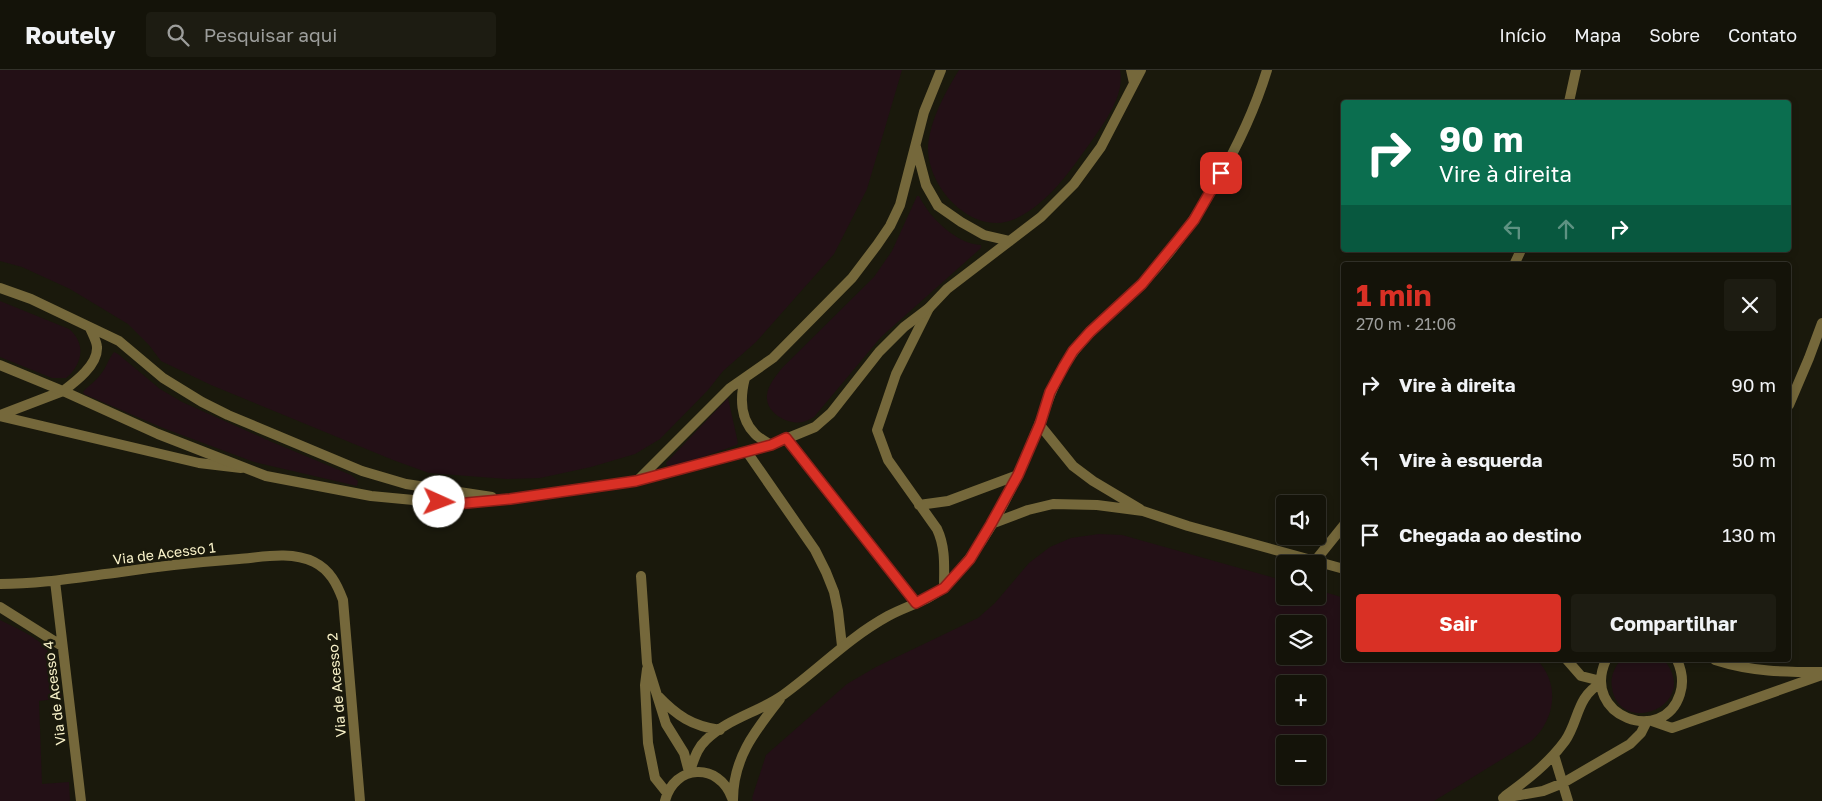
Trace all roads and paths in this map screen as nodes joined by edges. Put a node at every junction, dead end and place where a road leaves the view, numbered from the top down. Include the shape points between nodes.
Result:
1 (941, 70) edge
2 (1131, 70) edge
3 (1142, 70) edge
4 (1267, 70) edge
5 (1576, 70) edge
6 (1134, 82) junction
7 (1569, 100) edge
8 (916, 146) junction
9 (1010, 241) junction
10 (0, 288) edge
11 (929, 308) junction
12 (1822, 326) edge
13 (90, 328) junction
14 (0, 365) edge
15 (746, 378) junction
16 (62, 391) junction
17 (1791, 400) edge
18 (0, 416) edge
19 (1040, 424) junction
20 (786, 438) junction
21 (771, 445) junction
22 (747, 452) junction
23 (247, 469) junction
24 (1018, 475) junction
25 (636, 481) junction
26 (510, 499) junction
27 (919, 504) junction
28 (1143, 511) junction
29 (991, 524) junction
30 (1341, 529) edge
31 (1293, 555) edge
32 (1320, 555) edge
33 (1326, 564) edge
34 (1341, 569) edge
35 (328, 571) joint
36 (641, 576) dead end
37 (55, 581) junction
38 (0, 584) edge
39 (944, 588) junction
40 (916, 603) junction
41 (0, 607) edge
42 (62, 646) junction
43 (842, 646) junction
44 (1568, 662) edge
45 (1605, 662) edge
46 (1681, 662) edge
47 (1722, 662) edge
48 (647, 663) junction
49 (1822, 674) edge
50 (1600, 682) junction
51 (655, 693) junction
52 (782, 696) junction
53 (1650, 721) junction
54 (720, 730) junction
55 (1554, 755) junction
56 (689, 773) junction
57 (1563, 784) junction
58 (666, 797) edge
59 (733, 800) edge
60 (1500, 800) edge
61 (81, 801) edge
62 (360, 801) edge
63 (1568, 801) edge

1 - 8 street via 924,112
2 - 6 street
3 - 6 street
4 - 19 street via 1259,96 1229,158 1194,220 1142,284 1073,351 1050,392
5 - 7 street
6 - 9 street via 1101,148 1074,184 1041,217
8 - 9 street via 926,184 938,206 984,235
8 - 15 street via 900,205 877,245 828,304 773,358
9 - 11 street via 947,289
10 - 13 street via 31,299
11 - 20 street via 879,352 815,428
11 - 27 street via 892,383 877,430 888,460
12 - 17 street
13 - 16 street via 97,347 93,361 85,373
13 - 26 street via 119,341 148,367 202,402 336,460 406,484
14 - 16 street
15 - 21 street via 742,391 746,420 755,434
15 - 25 street via 730,388
16 - 18 street
16 - 23 street
18 - 23 street via 199,463
19 - 24 street
19 - 28 street via 1072,466
20 - 21 street
20 - 40 street
21 - 22 street
22 - 25 street
22 - 43 street via 815,550 826,572 836,601
23 - 26 street via 266,476 370,496 456,504
24 - 27 street via 948,501
24 - 29 street
25 - 26 street
27 - 39 street via 941,538
28 - 29 street via 1053,504
28 - 31 street
29 - 39 street via 970,559
30 - 32 street
33 - 34 street
35 - 37 street, Via de Acesso 1 via 296,556 278,556 182,563
35 - 62 street, Via de Acesso 2 via 343,600
36 - 48 street
37 - 38 street, Via de Acesso 1
37 - 42 street, Via de Acesso 4
39 - 40 street
40 - 43 street via 888,616
41 - 42 street
42 - 61 street, Via de Acesso 4
43 - 52 street
44 - 50 street via 1581,676
45 - 50 street
46 - 53 street via 1679,698 1663,716
47 - 49 street via 1763,671
48 - 51 street
48 - 58 street via 648,743 655,778
49 - 53 street via 1672,728
50 - 53 street via 1611,708 1621,716 1634,721
50 - 55 street via 1584,697 1567,738
51 - 54 street via 678,715 693,724
51 - 56 street via 666,724 684,753
52 - 54 street
52 - 59 street via 753,734 738,765
53 - 57 street via 1630,744
54 - 56 street via 698,749
55 - 57 street
55 - 60 street
56 - 58 street via 676,781
56 - 59 street via 712,774 722,780
57 - 60 street
57 - 63 street

